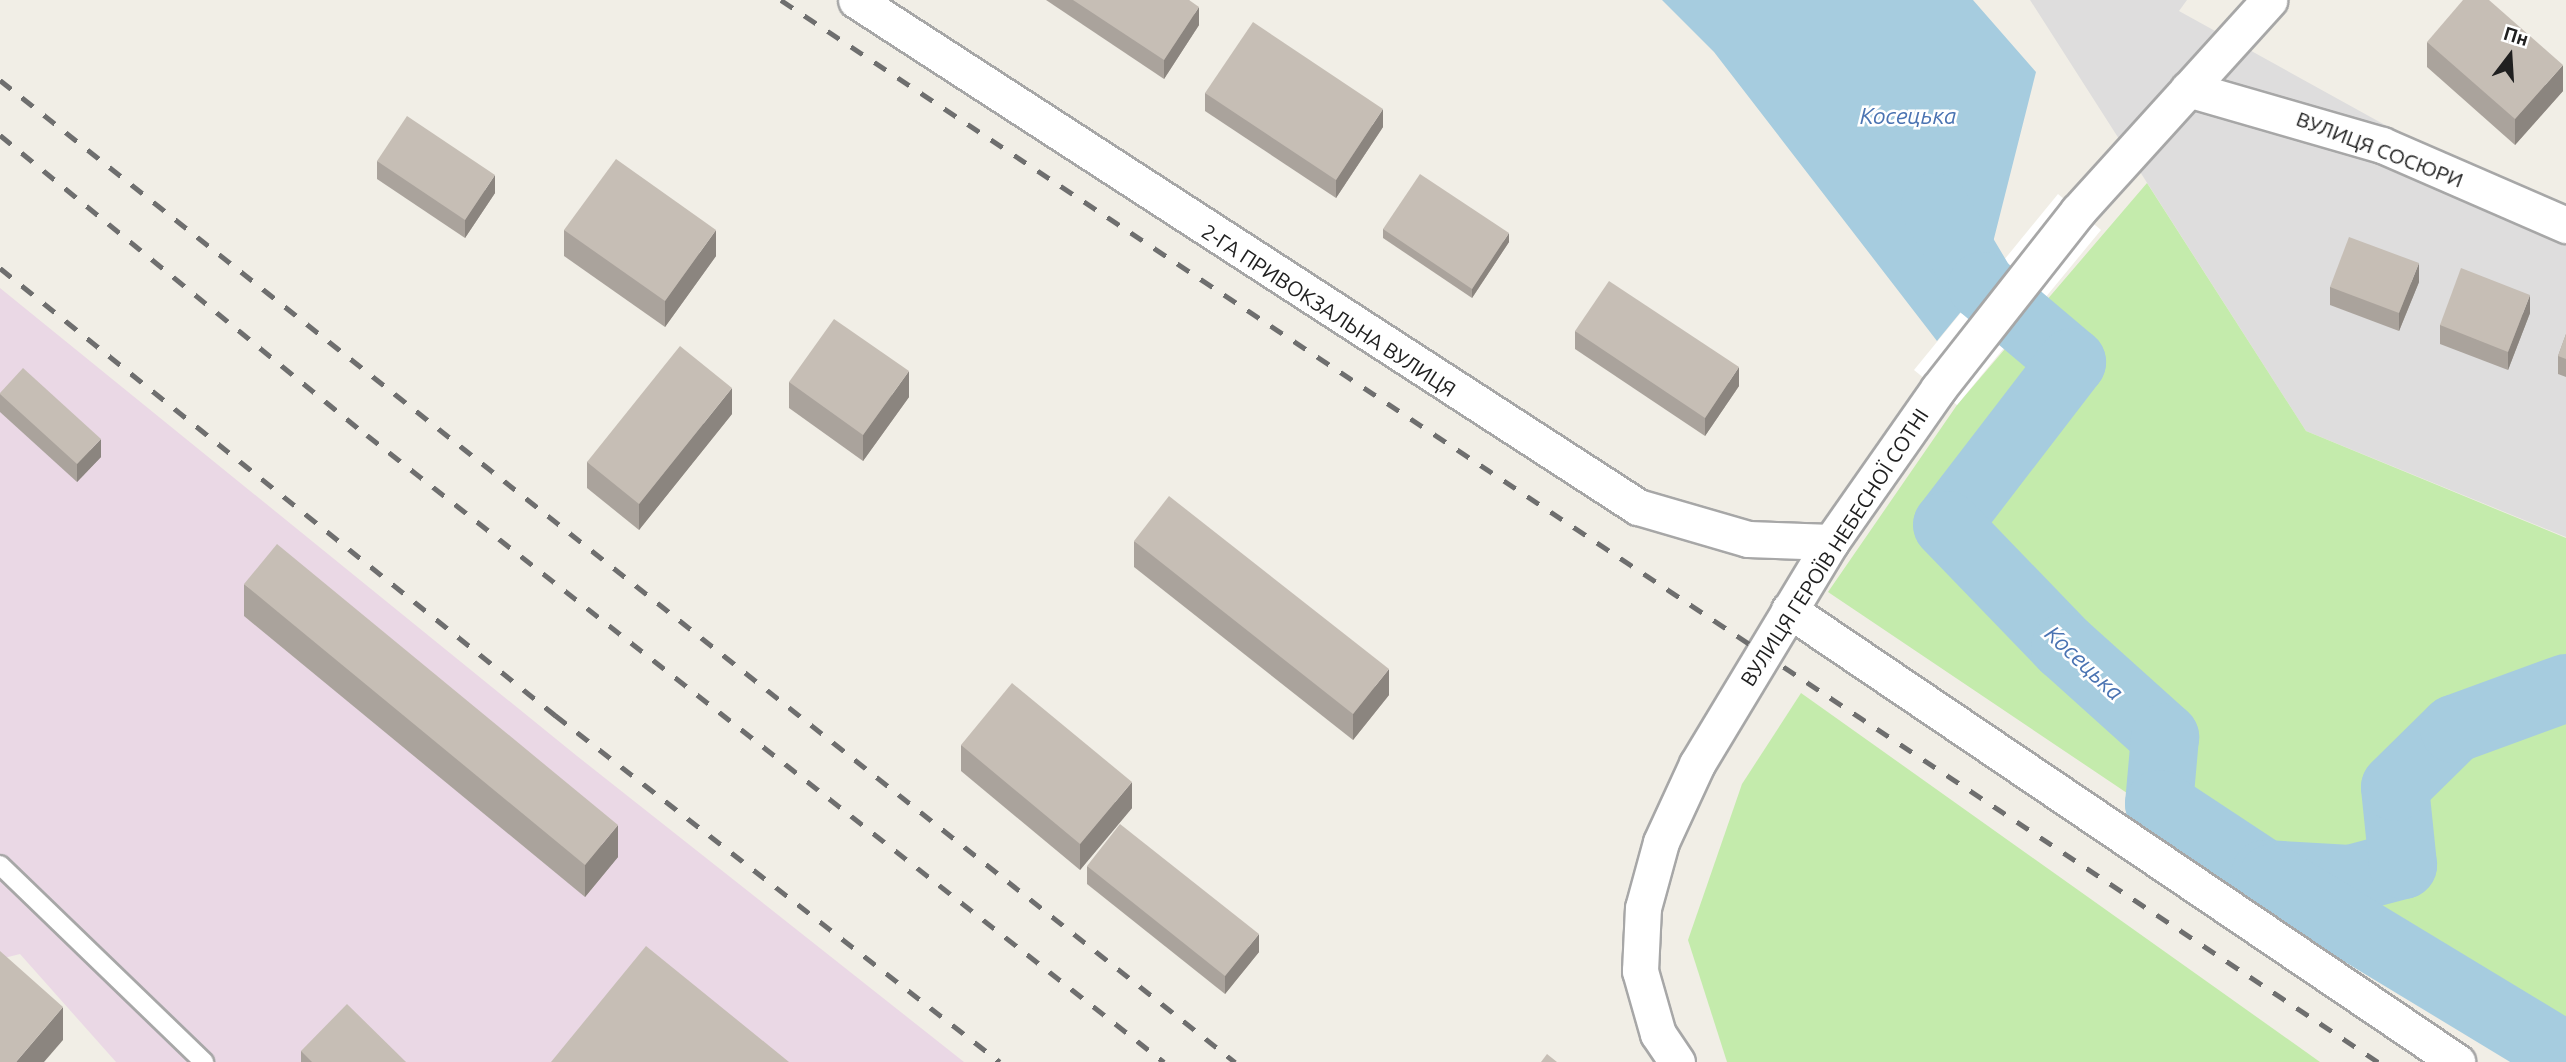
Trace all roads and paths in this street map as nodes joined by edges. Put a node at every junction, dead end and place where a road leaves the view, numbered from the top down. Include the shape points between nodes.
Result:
1 (856, 0) edge
2 (2269, 0) edge
3 (2189, 89) junction
4 (2566, 225) edge
5 (1831, 542) junction
6 (1789, 610) junction
7 (0, 865) edge
8 (204, 1062) edge
9 (1677, 1062) edge
10 (2457, 1062) edge

1 - 5 street, 2-ГА ПРИВОКЗАЛЬНА ВУЛИЦЯ via 1638,508 1748,539
2 - 3 street, ВУЛИЦЯ ГЕРОЇВ НЕБЕСНОЇ СОТНІ
3 - 4 street, ВУЛИЦЯ СОСЮРИ via 2382,145
3 - 5 street, ВУЛИЦЯ ГЕРОЇВ НЕБЕСНОЇ СОТНІ via 2078,211 1938,390
5 - 6 street, ВУЛИЦЯ ГЕРОЇВ НЕБЕСНОЇ СОТНІ
6 - 9 street, ВУЛИЦЯ ГЕРОЇВ НЕБЕСНОЇ СОТНІ via 1697,764 1661,842 1643,908 1640,971 1658,1034
6 - 10 street
7 - 8 lane

